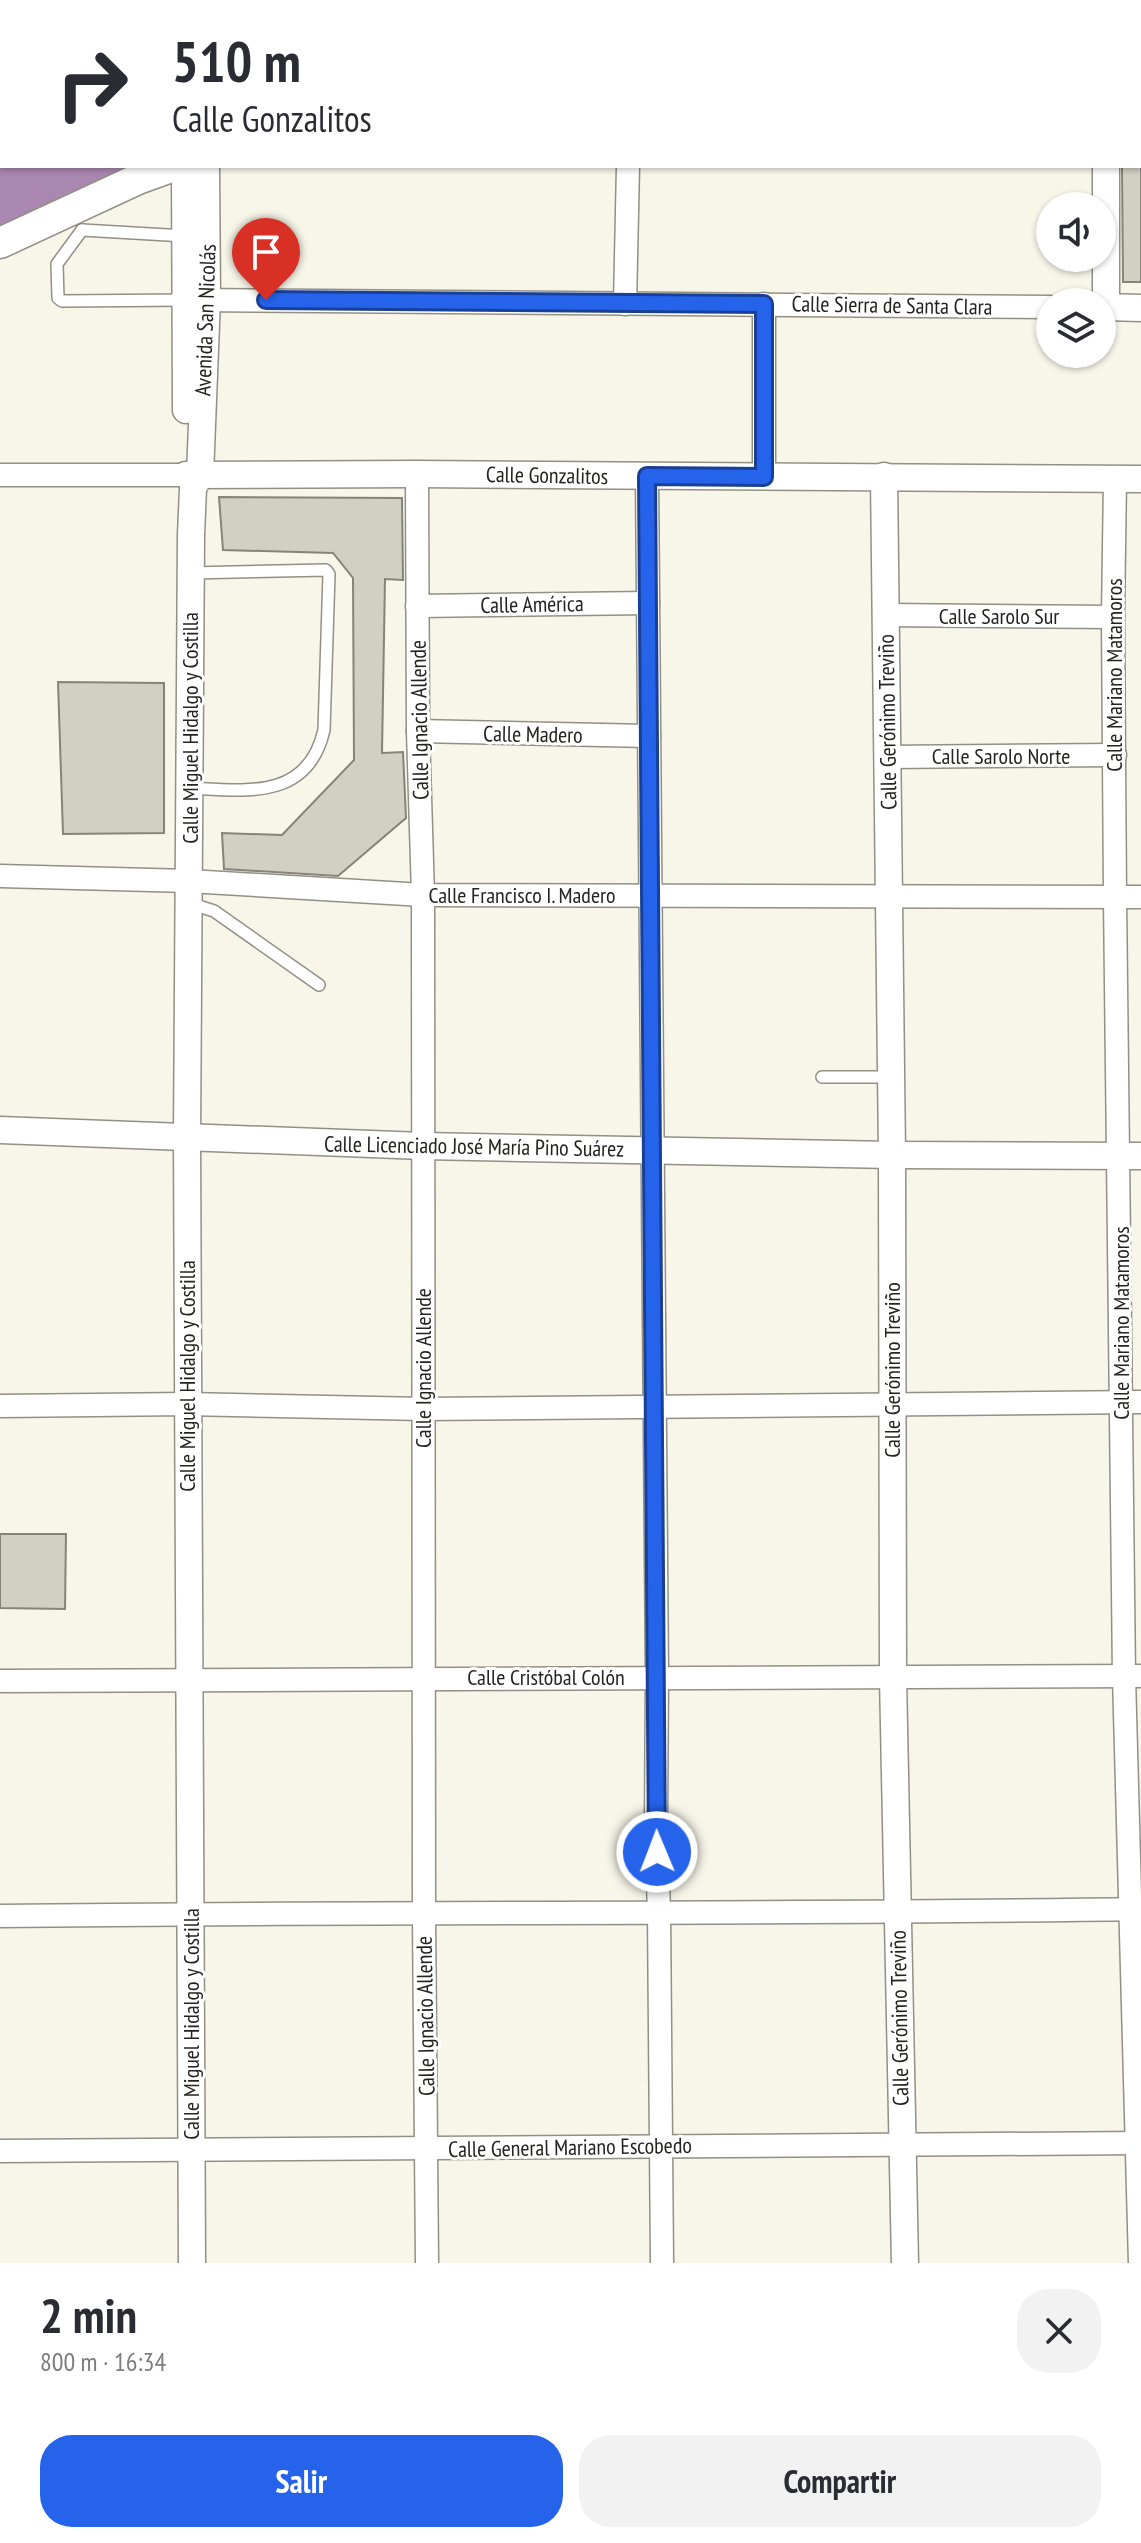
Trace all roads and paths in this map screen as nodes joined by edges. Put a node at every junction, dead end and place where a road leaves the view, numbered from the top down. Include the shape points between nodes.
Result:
1 (185, 168) edge
2 (206, 168) edge
3 (628, 168) edge
4 (1106, 168) edge
5 (151, 170) edge
6 (77, 220) junction
7 (196, 236) junction
8 (0, 243) edge
9 (1104, 288) edge
10 (196, 300) junction
11 (625, 304) junction
12 (764, 304) junction
13 (1036, 307) edge
14 (1116, 307) edge
15 (1141, 308) edge
16 (417, 474) junction
17 (0, 475) edge
18 (647, 476) junction
19 (884, 476) junction
20 (764, 477) junction
21 (193, 479) junction
22 (1128, 479) edge
23 (191, 573) junction
24 (648, 603) junction
25 (417, 606) junction
26 (885, 615) junction
27 (1113, 617) junction
28 (418, 731) junction
29 (649, 736) junction
30 (1115, 755) junction
31 (887, 757) junction
32 (189, 788) junction
33 (0, 876) edge
34 (188, 892) junction
35 (423, 895) junction
36 (651, 896) junction
37 (889, 897) junction
38 (1115, 897) junction
39 (1141, 897) edge
40 (319, 985) dead end
41 (822, 1077) dead end
42 (891, 1077) junction
43 (0, 1130) edge
44 (187, 1138) junction
45 (423, 1146) junction
46 (654, 1151) junction
47 (892, 1155) junction
48 (1130, 1156) edge
49 (1131, 1402) edge
50 (187, 1404) junction
51 (892, 1404) junction
52 (0, 1406) edge
53 (654, 1407) junction
54 (424, 1409) junction
55 (657, 1676) junction
56 (1132, 1676) edge
57 (893, 1677) junction
58 (424, 1678) junction
59 (187, 1679) junction
60 (0, 1681) edge
61 (1136, 1910) edge
62 (897, 1911) junction
63 (192, 1912) junction
64 (659, 1912) junction
65 (424, 1915) junction
66 (0, 1916) edge
67 (901, 2143) junction
68 (1139, 2143) edge
69 (660, 2146) junction
70 (191, 2148) junction
71 (427, 2148) junction
72 (0, 2151) edge
73 (192, 2263) edge
74 (427, 2263) edge
75 (662, 2263) edge
76 (905, 2263) edge
77 (1140, 2263) edge

1 - 7 street, Avenida San Nicolás
2 - 7 street, Avenida San Nicolás
3 - 11 street
4 - 9 street
5 - 6 main road
6 - 7 lane
6 - 8 main road
6 - 10 lane via 56,268 62,301
7 - 10 street, Avenida San Nicolás
10 - 11 street, Calle Sierra de Santa Clara
10 - 21 street, Avenida San Nicolás
11 - 12 street, Calle Sierra de Santa Clara
12 - 13 street, Calle Sierra de Santa Clara
12 - 20 street
14 - 15 street
16 - 18 street, Calle Gonzalitos
16 - 21 street, Calle Gonzalitos
16 - 25 street, Calle Ignacio Allende
17 - 21 street, Calle Gonzalitos
18 - 20 street, Calle Gonzalitos
18 - 24 street
19 - 20 street, Calle Gonzalitos
19 - 22 street, Calle Gonzalitos
19 - 26 street, Calle Gerónimo Treviño
21 - 23 street, Calle Miguel Hidalgo y Costilla
22 - 27 street, Calle Mariano Matamoros
23 - 32 street, Calle Miguel Hidalgo y Costilla
23 - 32 lane via 329,574 324,730 317,753 299,773 270,789
24 - 25 street, Calle América
24 - 29 street
25 - 28 street, Calle Ignacio Allende
26 - 27 street, Calle Sarolo Sur
26 - 31 street, Calle Gerónimo Treviño
27 - 30 street, Calle Mariano Matamoros
28 - 29 street, Calle Madero
28 - 35 street, Calle Ignacio Allende
29 - 36 street
30 - 31 street, Calle Sarolo Norte
30 - 38 street, Calle Mariano Matamoros
31 - 37 street, Calle Gerónimo Treviño
32 - 34 street, Calle Miguel Hidalgo y Costilla
33 - 34 street, Calle Francisco I. Madero
34 - 35 street, Calle Francisco I. Madero
34 - 40 lane
34 - 44 street, Calle Miguel Hidalgo y Costilla
35 - 36 street, Calle Francisco I. Madero
35 - 45 street, Calle Ignacio Allende
36 - 37 street, Calle Francisco I. Madero
36 - 46 street
37 - 38 street, Calle Francisco I. Madero
37 - 42 street, Calle Gerónimo Treviño
38 - 39 street, Calle Francisco I. Madero
38 - 48 street, Calle Mariano Matamoros
41 - 42 lane
42 - 47 street, Calle Gerónimo Treviño
43 - 44 street, Calle Licenciado José María Pino Suárez
44 - 45 street, Calle Licenciado José María Pino Suárez
44 - 50 street, Calle Miguel Hidalgo y Costilla
45 - 46 street, Calle Licenciado José María Pino Suárez
45 - 54 street, Calle Ignacio Allende
46 - 47 street, Calle Licenciado José María Pino Suárez
46 - 53 street
47 - 48 street, Calle Licenciado José María Pino Suárez
47 - 51 street, Calle Gerónimo Treviño
48 - 49 street, Calle Mariano Matamoros
49 - 51 street
49 - 56 street, Calle Mariano Matamoros
50 - 52 street
50 - 54 street
50 - 59 street, Calle Miguel Hidalgo y Costilla
51 - 53 street
51 - 57 street, Calle Gerónimo Treviño
53 - 54 street
53 - 55 street
54 - 58 street, Calle Ignacio Allende
55 - 57 street, Calle Cristóbal Colón
55 - 58 street, Calle Cristóbal Colón
55 - 64 street
56 - 57 street, Calle Cristóbal Colón
56 - 61 street, Calle Mariano Matamoros
57 - 62 street, Calle Gerónimo Treviño
58 - 59 street, Calle Cristóbal Colón
58 - 65 street, Calle Ignacio Allende
59 - 60 street, Calle Cristóbal Colón
59 - 63 street, Calle Miguel Hidalgo y Costilla
61 - 62 street
61 - 68 street, Calle Mariano Matamoros
62 - 64 street
62 - 67 street, Calle Gerónimo Treviño
63 - 65 street
63 - 66 street
63 - 70 street, Calle Miguel Hidalgo y Costilla
64 - 65 street
64 - 69 street
65 - 71 street, Calle Ignacio Allende
67 - 68 street, Calle General Mariano Escobedo
67 - 69 street, Calle General Mariano Escobedo
67 - 76 street, Calle Gerónimo Treviño
68 - 77 street, Calle Mariano Matamoros
69 - 71 street, Calle General Mariano Escobedo
69 - 75 street
70 - 71 street, Calle General Mariano Escobedo
70 - 72 street, Calle General Mariano Escobedo
70 - 73 street, Calle Miguel Hidalgo y Costilla
71 - 74 street, Calle Ignacio Allende

